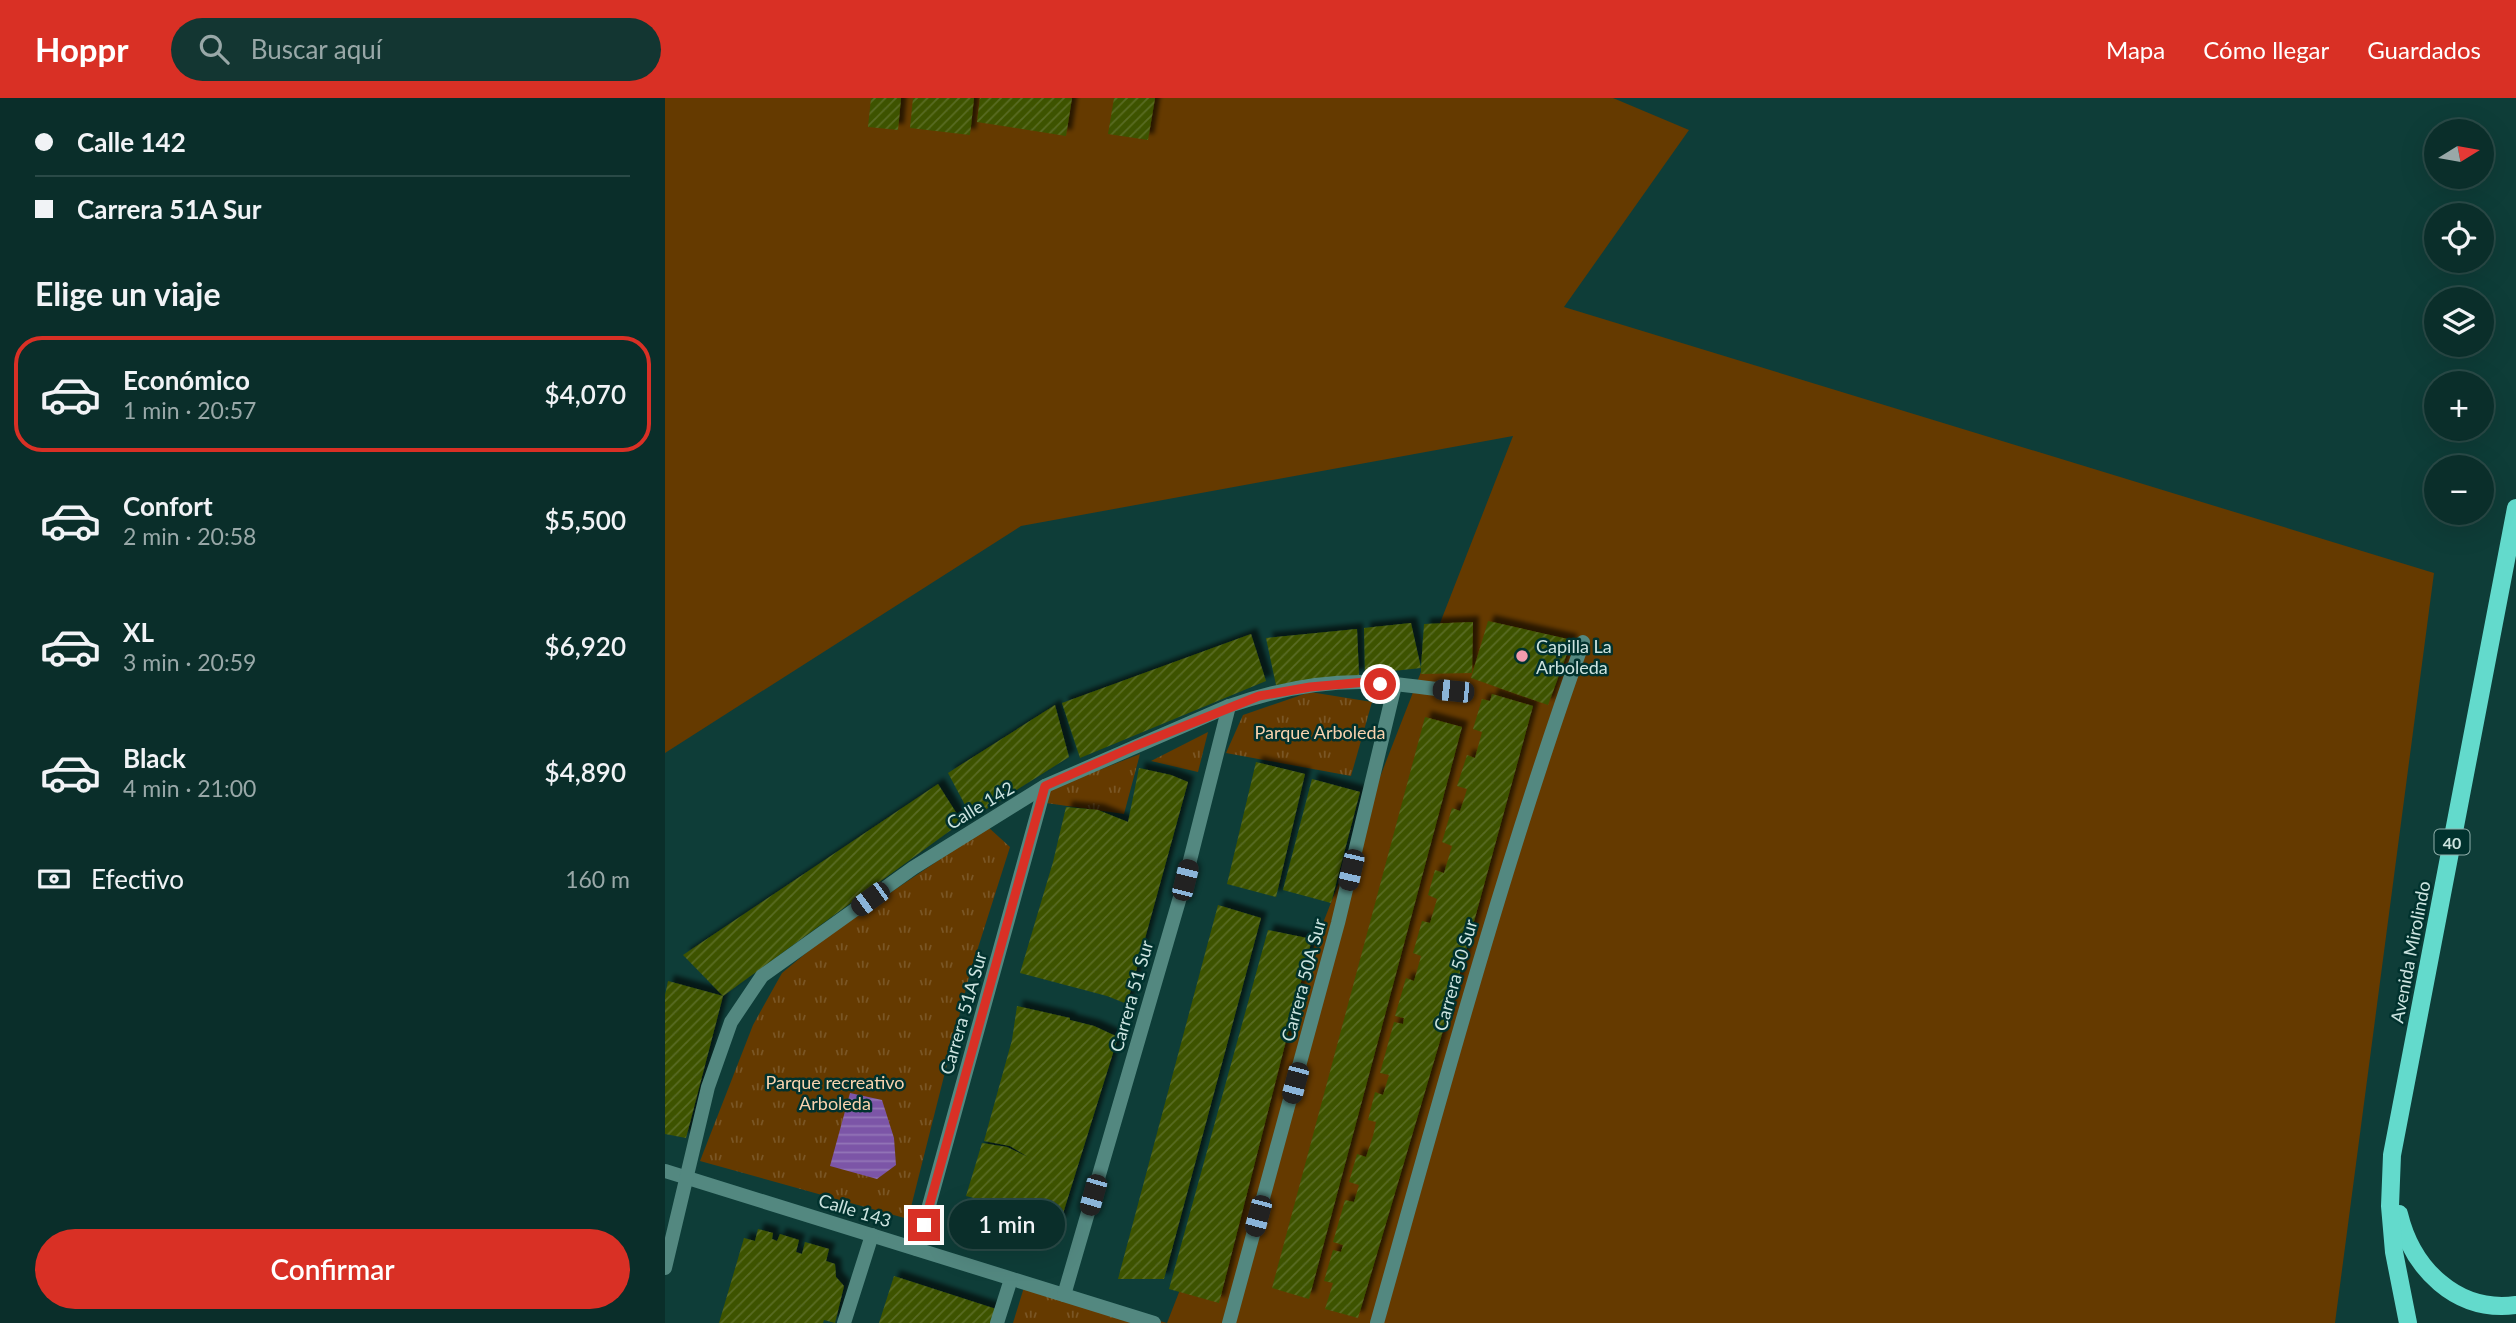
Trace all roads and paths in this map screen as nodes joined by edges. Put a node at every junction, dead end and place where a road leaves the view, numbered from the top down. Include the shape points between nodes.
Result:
1 (2516, 508) edge
2 (1583, 642) dead end
3 (1395, 685) junction
4 (1453, 691) dead end
5 (1229, 706) junction
6 (1045, 786) junction
7 (665, 1171) edge
8 (2391, 1176) junction
9 (687, 1178) junction
10 (872, 1236) junction
11 (917, 1250) junction
12 (665, 1268) edge
13 (1011, 1279) junction
14 (1064, 1295) junction
15 (2516, 1305) edge
16 (844, 1323) edge
17 (997, 1323) edge
18 (1154, 1323) edge
19 (1229, 1323) edge
20 (1377, 1323) edge
21 (2408, 1323) edge

1 - 8 main road, Avenida Mirolindo / 40
2 - 20 street, Carrera 50 Sur via 1482,951
3 - 4 street, Calle 142
3 - 5 street, Calle 142 via 1366,682 1310,687
3 - 19 street, Carrera 50A Sur via 1338,923
5 - 6 street, Calle 142
5 - 14 street, Carrera 51 Sur via 1185,880
6 - 9 street, Calle 142 via 913,868 762,976 731,1022 708,1087
6 - 11 street, Carrera 51A Sur
7 - 9 street, Calle 143
8 - 15 main road via 2403,1230 2425,1270 2463,1297 2485,1304
8 - 21 main road, Avenida Mirolindo / 40 via 2394,1252
9 - 10 street, Calle 143
9 - 12 street, Calle 142
10 - 11 street, Calle 143
10 - 16 street
11 - 13 street, Calle 143
13 - 14 street, Calle 143
13 - 17 street
14 - 18 street, Calle 143

